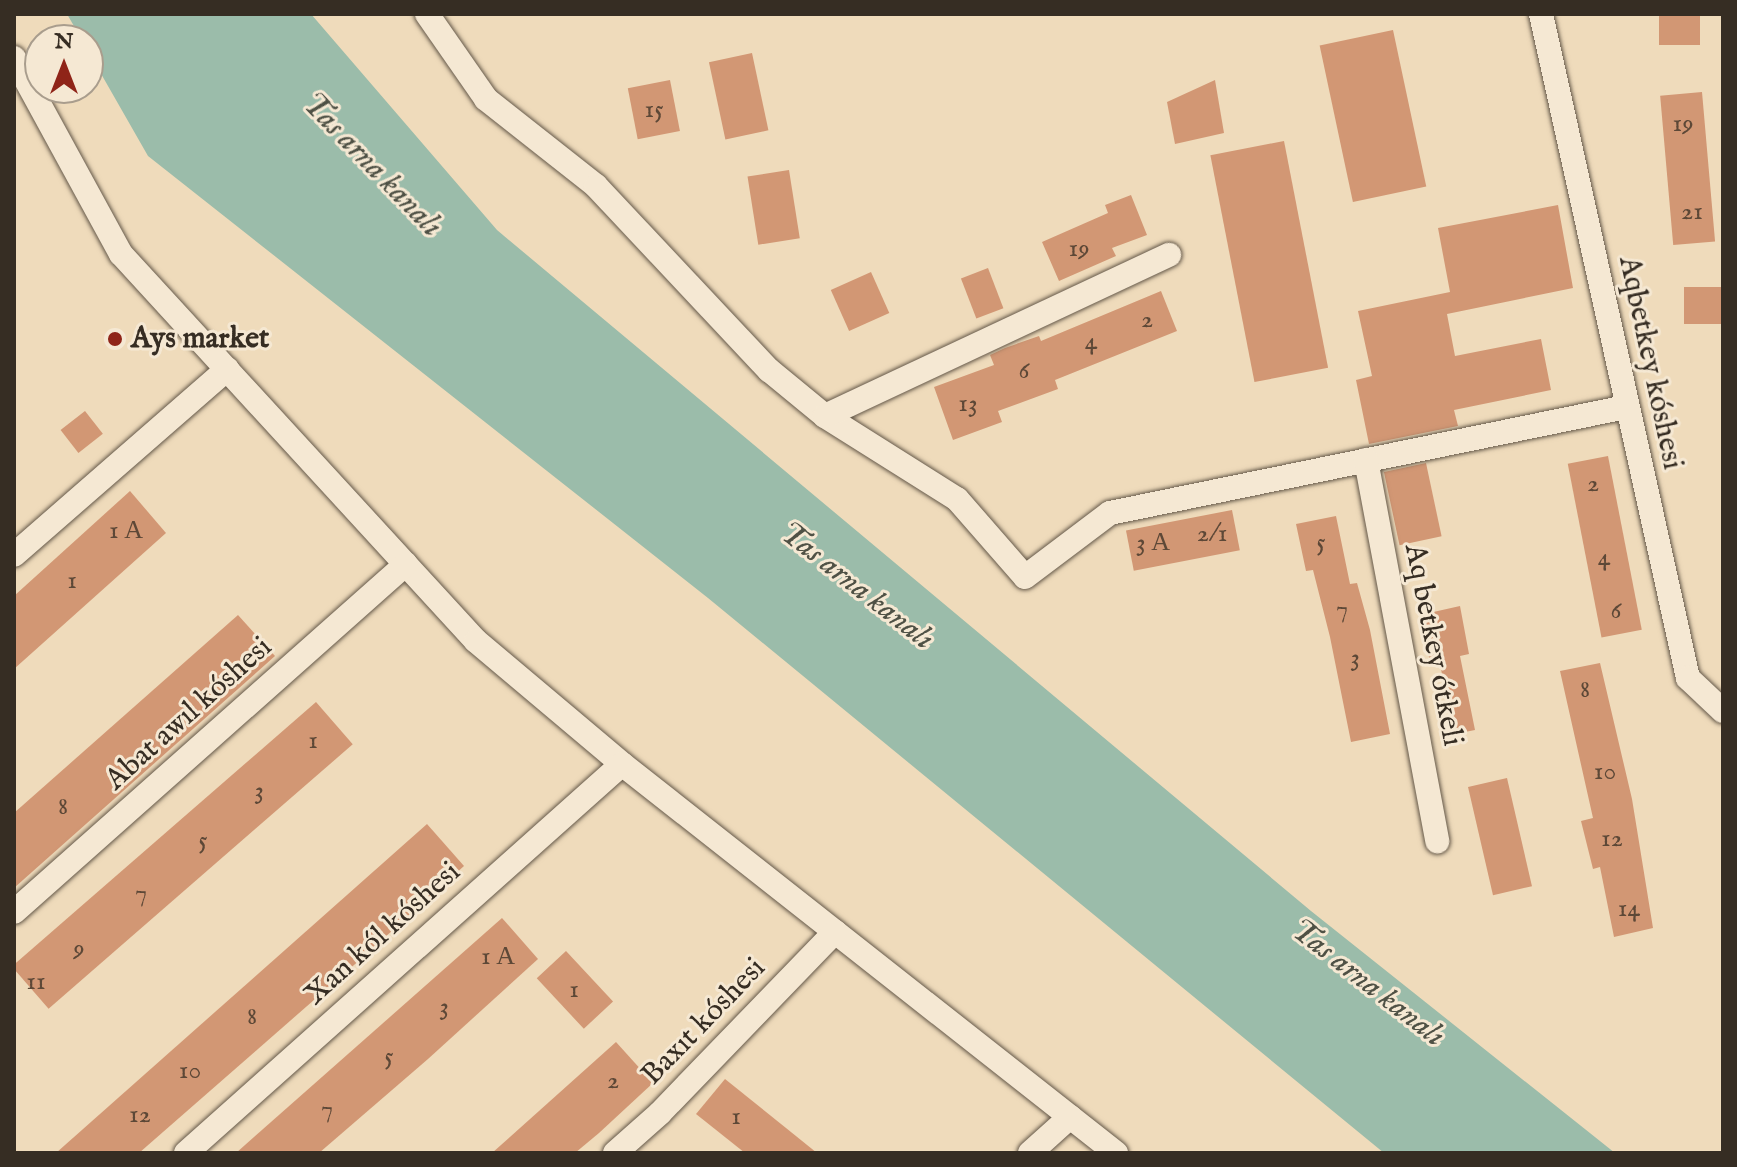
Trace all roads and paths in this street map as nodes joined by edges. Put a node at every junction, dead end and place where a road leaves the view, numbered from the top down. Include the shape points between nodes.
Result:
1 (427, 14) edge
2 (1541, 14) edge
3 (14, 58) edge
4 (1169, 255) dead end
5 (227, 369) junction
6 (1626, 407) junction
7 (825, 416) junction
8 (1366, 460) junction
9 (14, 555) edge
10 (406, 564) junction
11 (1723, 711) edge
12 (622, 764) junction
13 (1437, 841) dead end
14 (14, 912) edge
15 (835, 932) junction
16 (1070, 1117) junction
17 (186, 1153) edge
18 (615, 1153) edge
19 (1030, 1153) edge
20 (1116, 1153) edge

1 - 7 street via 486,99 596,186 769,370
2 - 6 street, Aqbetkey kóshesi
3 - 5 street via 121,254
4 - 7 street
5 - 9 street
5 - 10 street
6 - 8 street
6 - 11 street, Aqbetkey kóshesi via 1688,678
7 - 8 street via 957,499 1025,577 1110,513
8 - 13 street, Aq betkey ótkeli
10 - 12 street via 476,641
10 - 14 street, Abat awıl kóshesi
12 - 15 street
12 - 17 street, Xan kól kóshesi
15 - 16 street
15 - 18 street, Baxıt kóshesi
16 - 19 street
16 - 20 street

